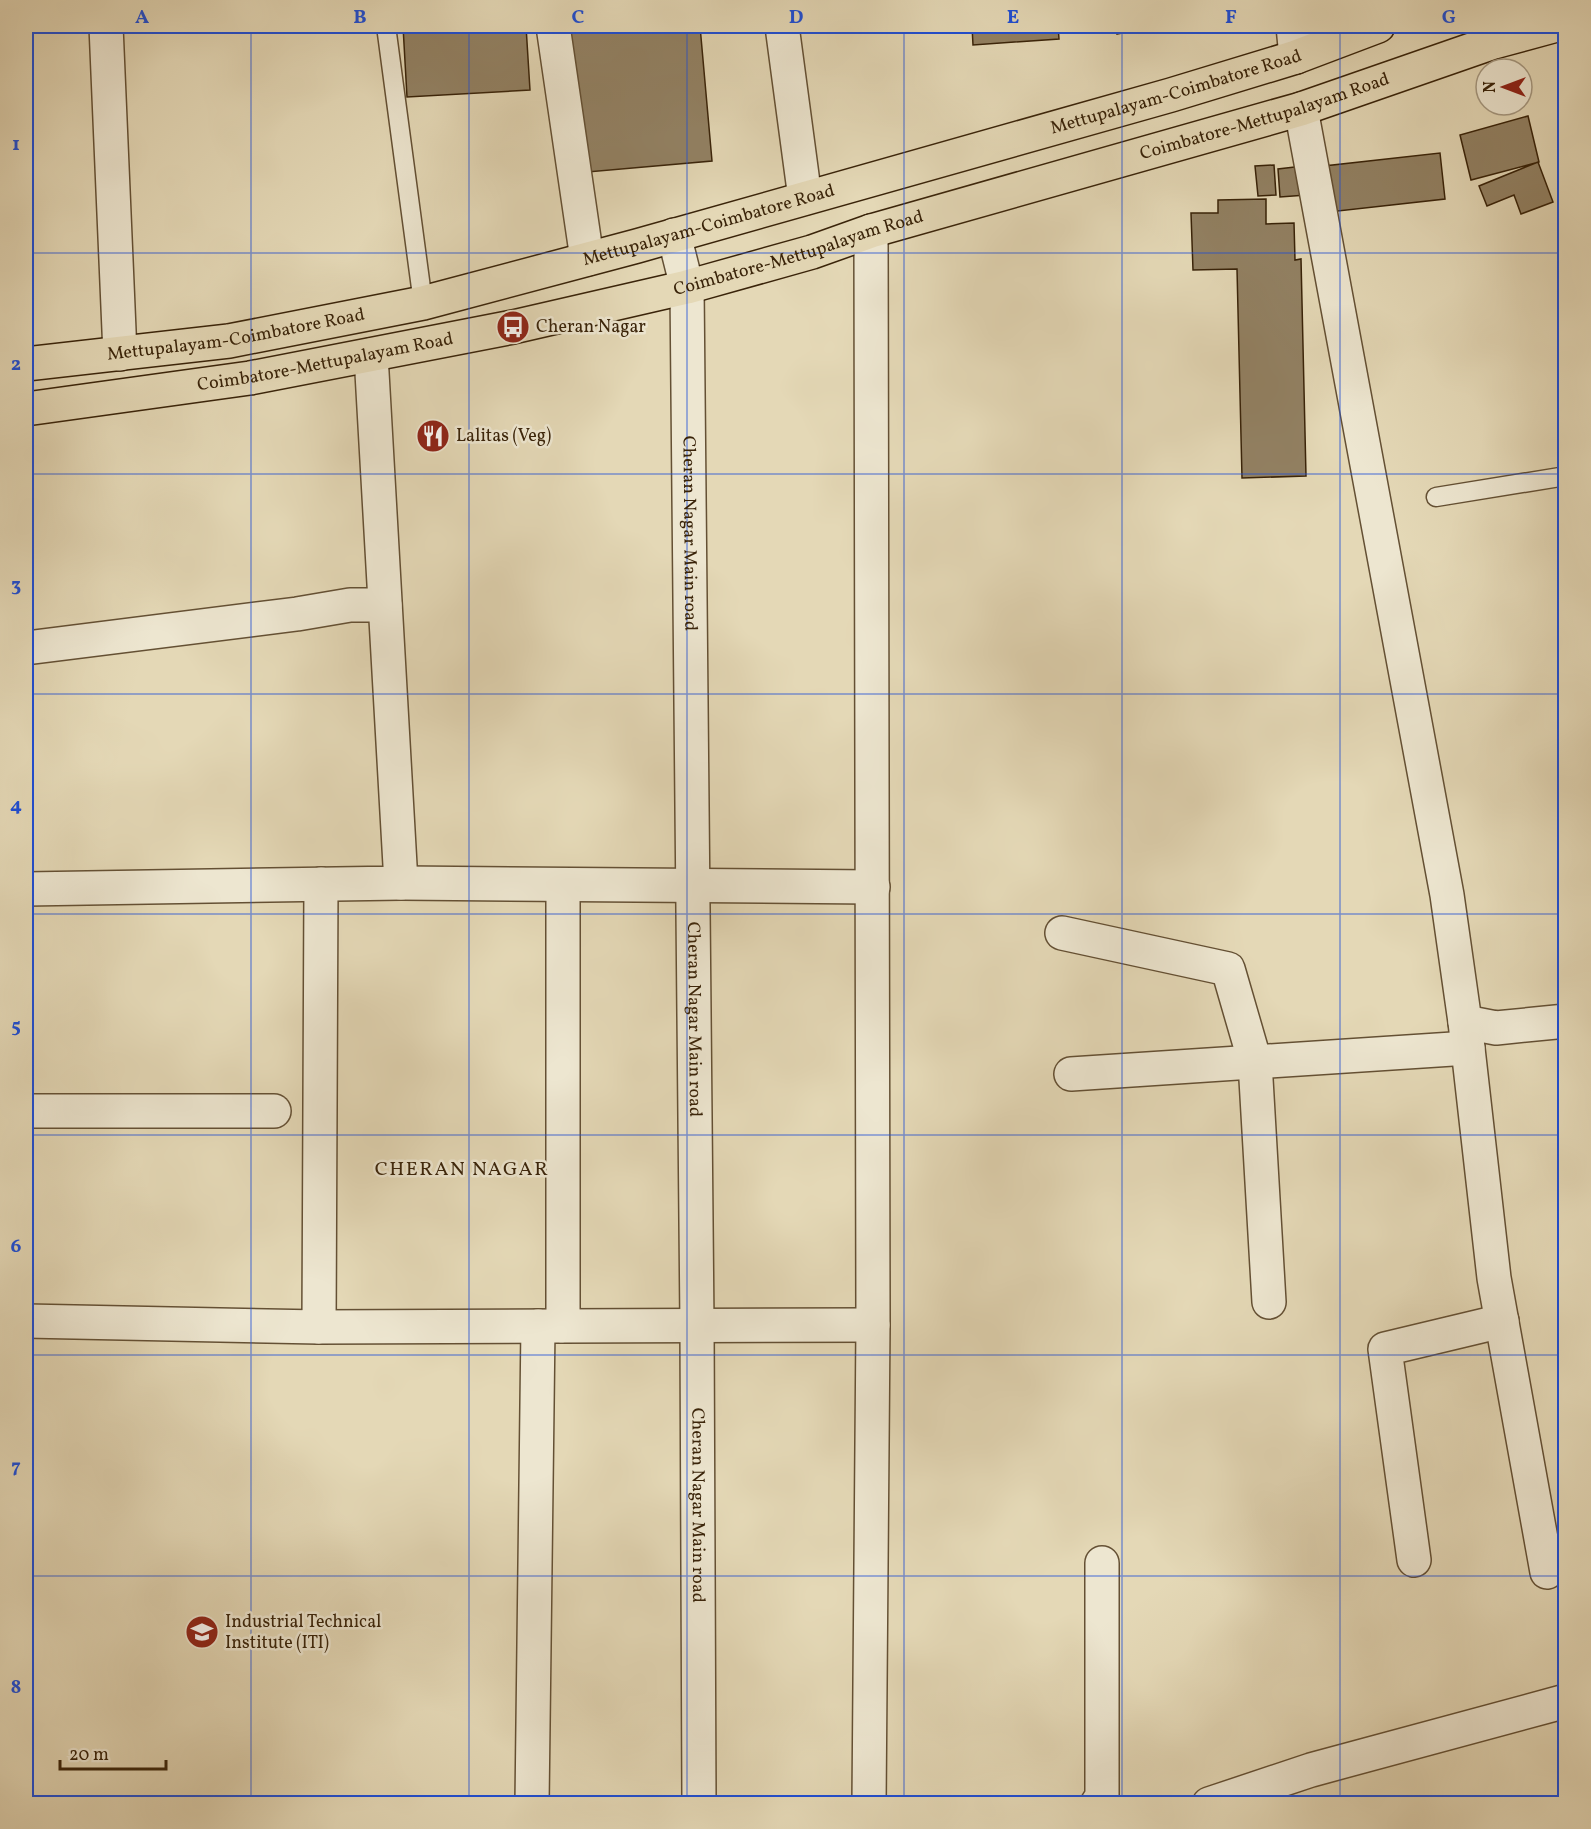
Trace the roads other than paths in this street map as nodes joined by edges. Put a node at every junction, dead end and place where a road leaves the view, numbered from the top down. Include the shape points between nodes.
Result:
1 (106, 26) edge
2 (386, 26) edge
3 (553, 26) edge
4 (782, 26) edge
5 (1378, 26) edge
6 (1553, 26) edge
7 (1294, 41) edge
8 (1301, 109) junction
9 (805, 198) junction
10 (872, 231) junction
11 (674, 235) junction
12 (587, 259) junction
13 (687, 287) junction
14 (423, 303) junction
15 (120, 354) junction
16 (371, 355) junction
17 (26, 363) edge
18 (26, 409) edge
19 (1566, 476) edge
20 (1436, 497) dead end
21 (385, 605) junction
22 (26, 648) edge
23 (401, 883) junction
24 (321, 884) junction
25 (563, 885) junction
26 (692, 886) junction
27 (873, 887) junction
28 (26, 889) edge
29 (1062, 933) dead end
30 (1566, 1021) edge
31 (1466, 1035) junction
32 (1255, 1062) junction
33 (1071, 1074) dead end
34 (26, 1111) edge
35 (274, 1111) dead end
36 (1269, 1302) dead end
37 (26, 1321) edge
38 (1502, 1321) junction
39 (697, 1325) junction
40 (873, 1325) junction
41 (550, 1326) junction
42 (319, 1327) junction
43 (1414, 1560) dead end
44 (1102, 1563) dead end
45 (1547, 1572) dead end
46 (1566, 1701) edge
47 (532, 1803) edge
48 (699, 1803) edge
49 (869, 1803) edge
50 (1097, 1803) edge
51 (1209, 1803) edge

1 - 15 street
2 - 14 lane
3 - 12 street
4 - 9 street
5 - 7 highway, Mettupalayam-Coimbatore Road
6 - 8 highway, Coimbatore-Mettupalayam Road via 1494,42
7 - 9 highway, Mettupalayam-Coimbatore Road via 1160,98
8 - 10 highway, Coimbatore-Mettupalayam Road
8 - 31 street via 1447,894
9 - 11 highway, Mettupalayam-Coimbatore Road
10 - 13 highway, Coimbatore-Mettupalayam Road
10 - 27 street
11 - 12 highway, Mettupalayam-Coimbatore Road
11 - 13 street, Cheran Nagar Main road
12 - 14 highway, Mettupalayam-Coimbatore Road
13 - 16 highway, Coimbatore-Mettupalayam Road
13 - 26 street, Cheran Nagar Main road
14 - 15 highway, Mettupalayam-Coimbatore Road via 229,341
15 - 17 highway, Mettupalayam-Coimbatore Road
16 - 18 highway, Coimbatore-Mettupalayam Road via 250,378
16 - 21 street
19 - 20 lane
21 - 22 street via 350,605
21 - 23 street
23 - 24 street
23 - 25 street
24 - 28 street
24 - 42 street
25 - 26 street
25 - 41 street
26 - 27 street
26 - 39 street, Cheran Nagar Main road
27 - 40 street
29 - 32 street via 1228,969
30 - 31 street
31 - 32 street
31 - 38 street
32 - 33 street
32 - 36 street
34 - 35 street
37 - 42 street
38 - 43 street via 1385,1349
38 - 45 street
39 - 40 street
39 - 41 street
39 - 48 street, Cheran Nagar Main road
40 - 49 street
41 - 42 street
41 - 47 street
44 - 50 street via 1102,1796
46 - 51 street via 1311,1770

